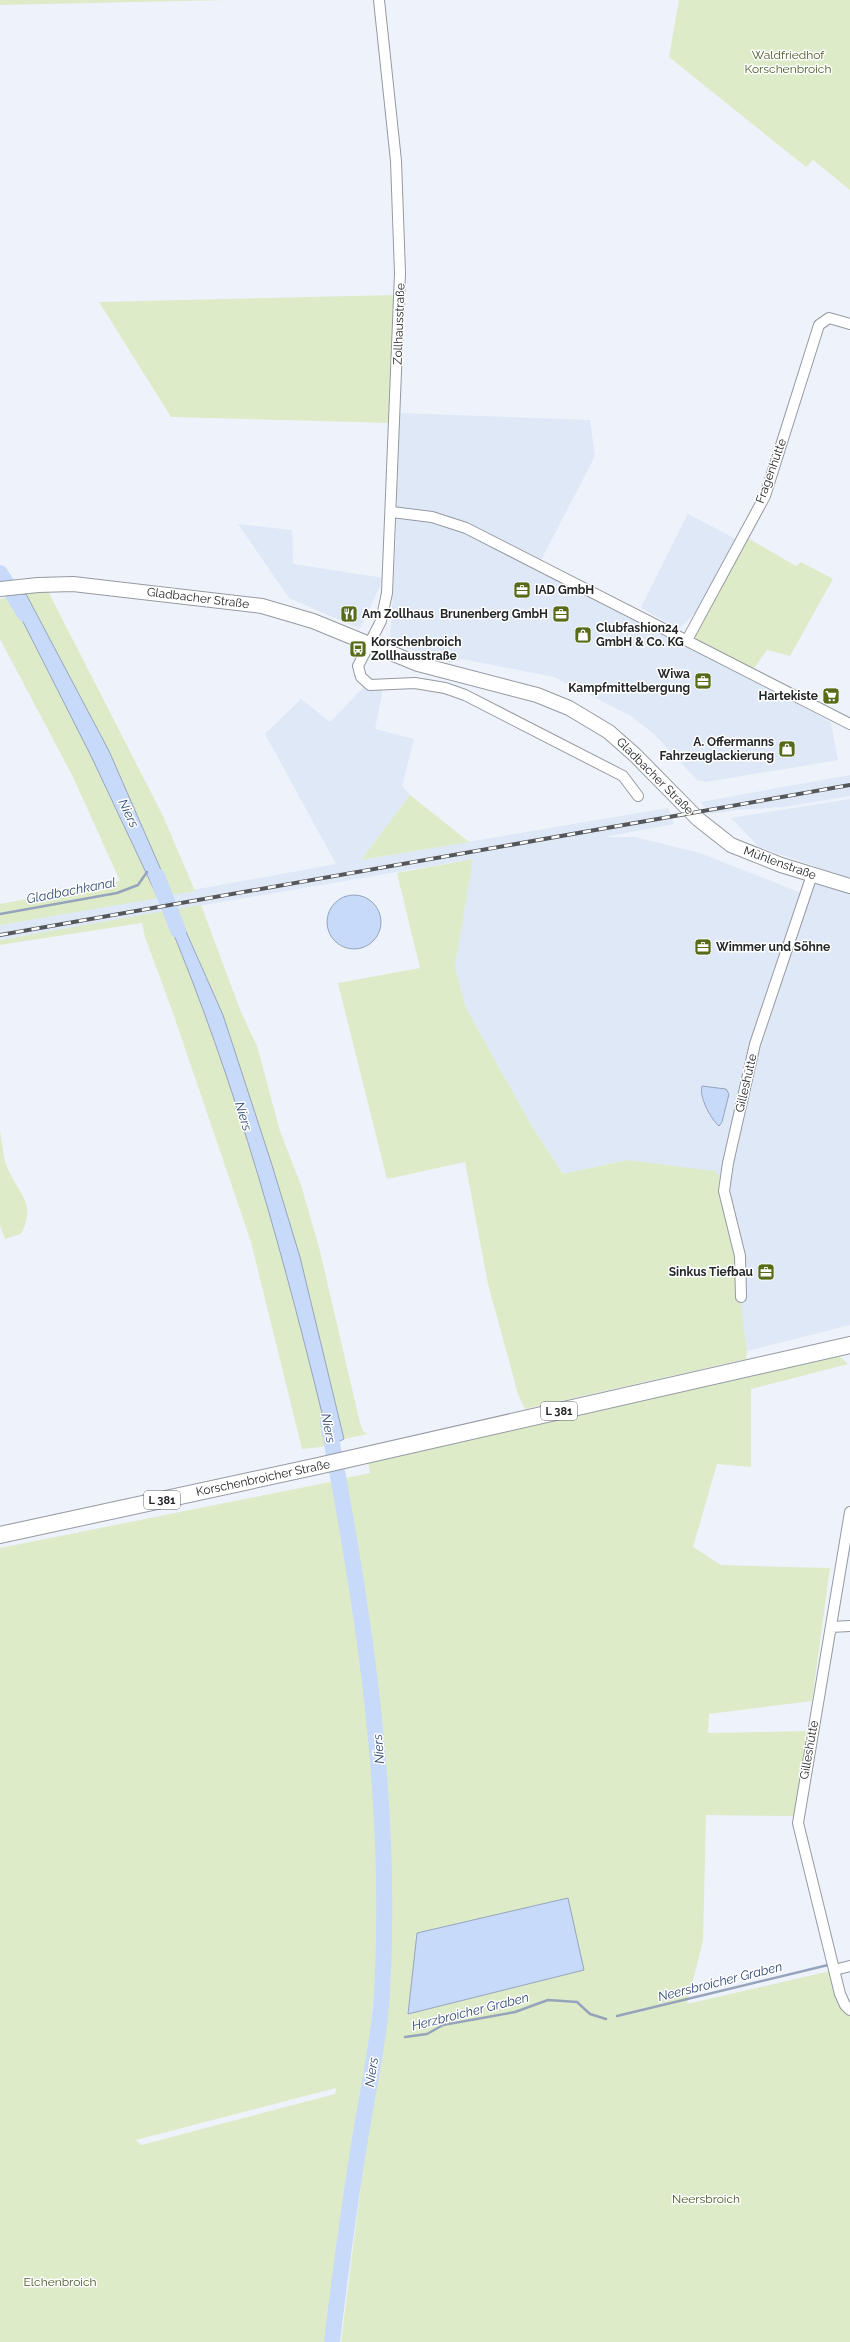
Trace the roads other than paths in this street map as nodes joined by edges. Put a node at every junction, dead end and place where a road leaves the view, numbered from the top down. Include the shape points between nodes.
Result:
1 (379, 0) edge
2 (850, 324) edge
3 (392, 512) junction
4 (0, 589) edge
5 (687, 640) junction
6 (369, 644) junction
7 (850, 724) edge
8 (638, 796) dead end
9 (713, 832) joint
10 (812, 875) junction
11 (850, 886) edge
12 (741, 1297) dead end
13 (849, 1348) edge
14 (850, 1512) edge
15 (0, 1535) edge
16 (850, 1626) edge
17 (831, 1627) junction
18 (850, 1966) edge
19 (834, 1970) junction
20 (850, 2010) edge

1 - 3 street, Zollhausstraße via 393,120 399,219 400,295
2 - 5 street, Fragenhütte via 829,318 819,326 765,496
3 - 5 street via 432,517 466,528
3 - 6 street, Zollhausstraße via 386,603 381,621
4 - 6 street, Gladbacher Straße via 58,583 82,584 262,606 313,621
5 - 7 street
6 - 8 street, Gladbacher Straße via 358,668 361,678 368,684 422,684 465,695 623,776
6 - 9 street, Gladbacher Straße via 435,669 537,695 583,715 623,743
9 - 10 street, Mühlenstraße via 731,845 758,858
10 - 11 street, Mühlenstraße
10 - 12 street, Gilleshütte via 755,1044 727,1170 724,1191 740,1256
13 - 15 main road, Korschenbroicher Straße / L 381
14 - 17 street, Gilleshütte
16 - 17 street
17 - 19 street, Gilleshütte via 798,1822
18 - 19 street
19 - 20 street, Gilleshütte via 843,2000

